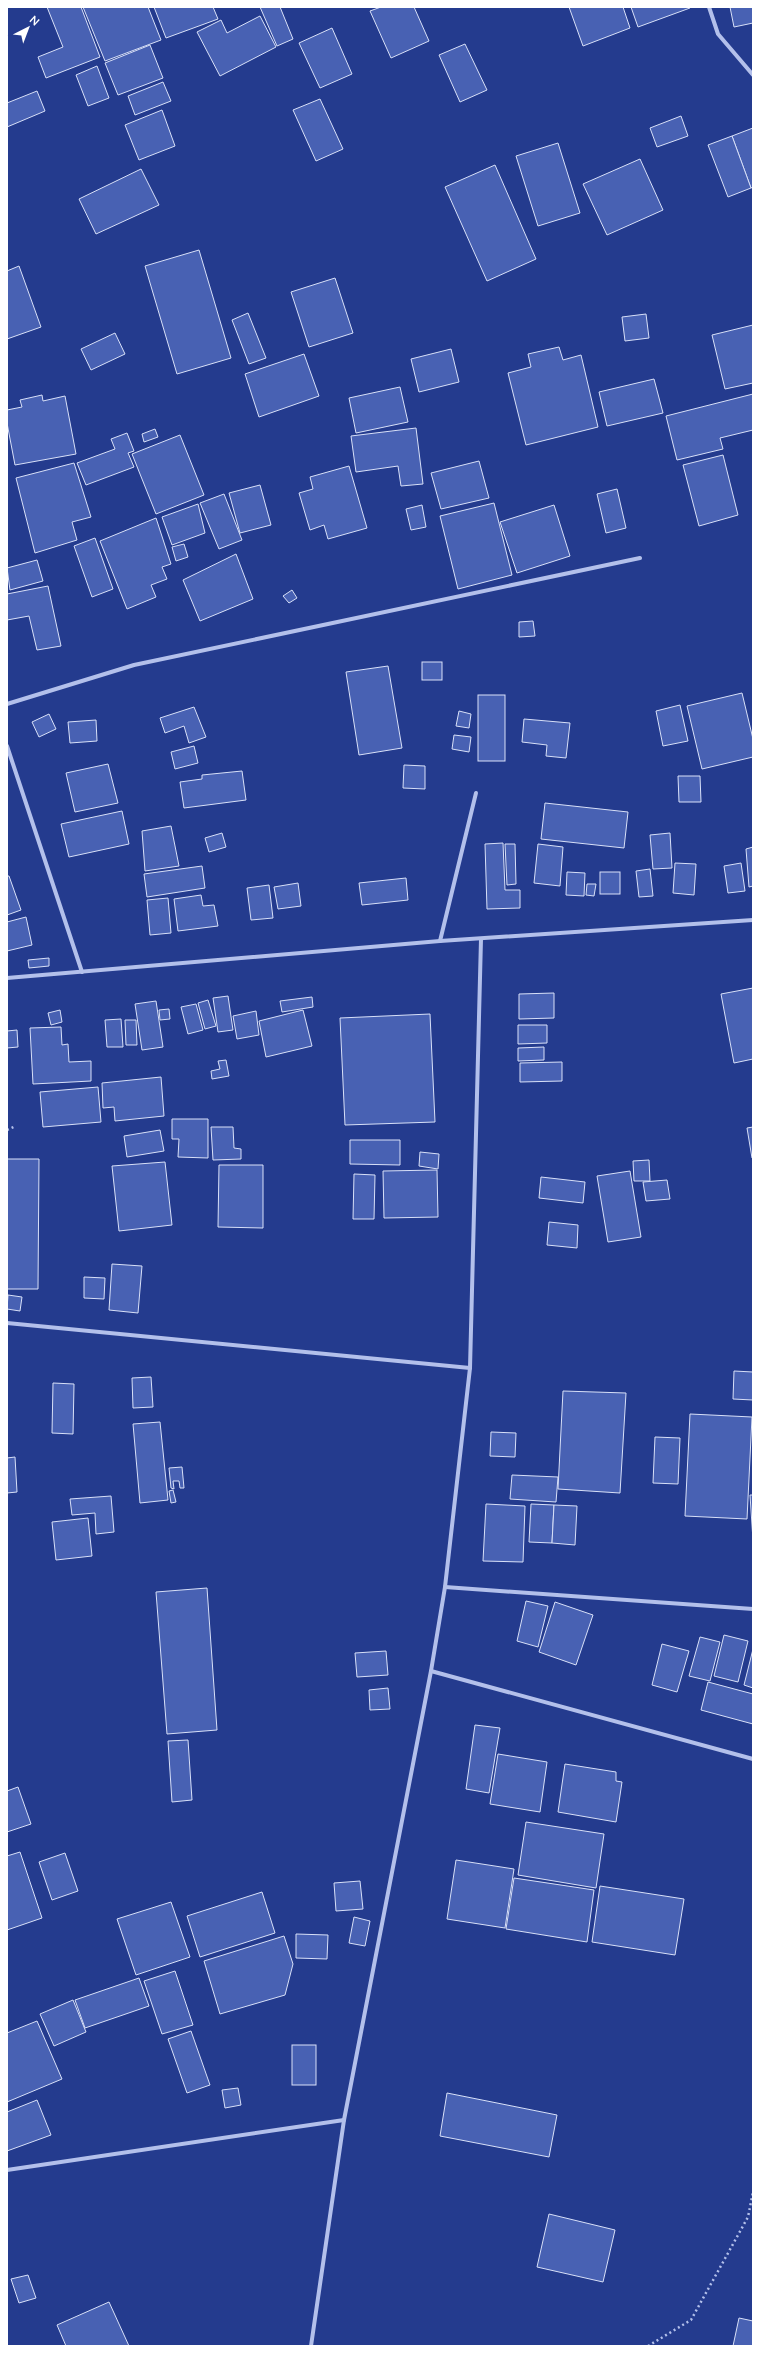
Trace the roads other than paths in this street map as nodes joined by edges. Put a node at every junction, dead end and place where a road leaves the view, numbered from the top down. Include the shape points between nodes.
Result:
1 (709, 7) edge
2 (753, 74) edge
3 (640, 558) dead end
4 (7, 704) edge
5 (7, 746) edge
6 (476, 793) dead end
7 (753, 920) edge
8 (481, 939) junction
9 (440, 941) junction
10 (82, 972) junction
11 (7, 978) edge
12 (7, 1323) edge
13 (470, 1368) junction
14 (445, 1587) junction
15 (753, 1609) edge
16 (431, 1671) junction
17 (753, 1759) edge
18 (344, 2120) junction
19 (7, 2170) edge
20 (311, 2346) edge

1 - 2 street via 718,34
3 - 4 street via 134,665
5 - 10 street
6 - 9 street
7 - 8 street
8 - 9 street
8 - 13 street
9 - 10 street
10 - 11 street
12 - 13 street
13 - 14 street
14 - 15 street
14 - 16 street
16 - 17 street
16 - 18 street
18 - 19 street
18 - 20 street

